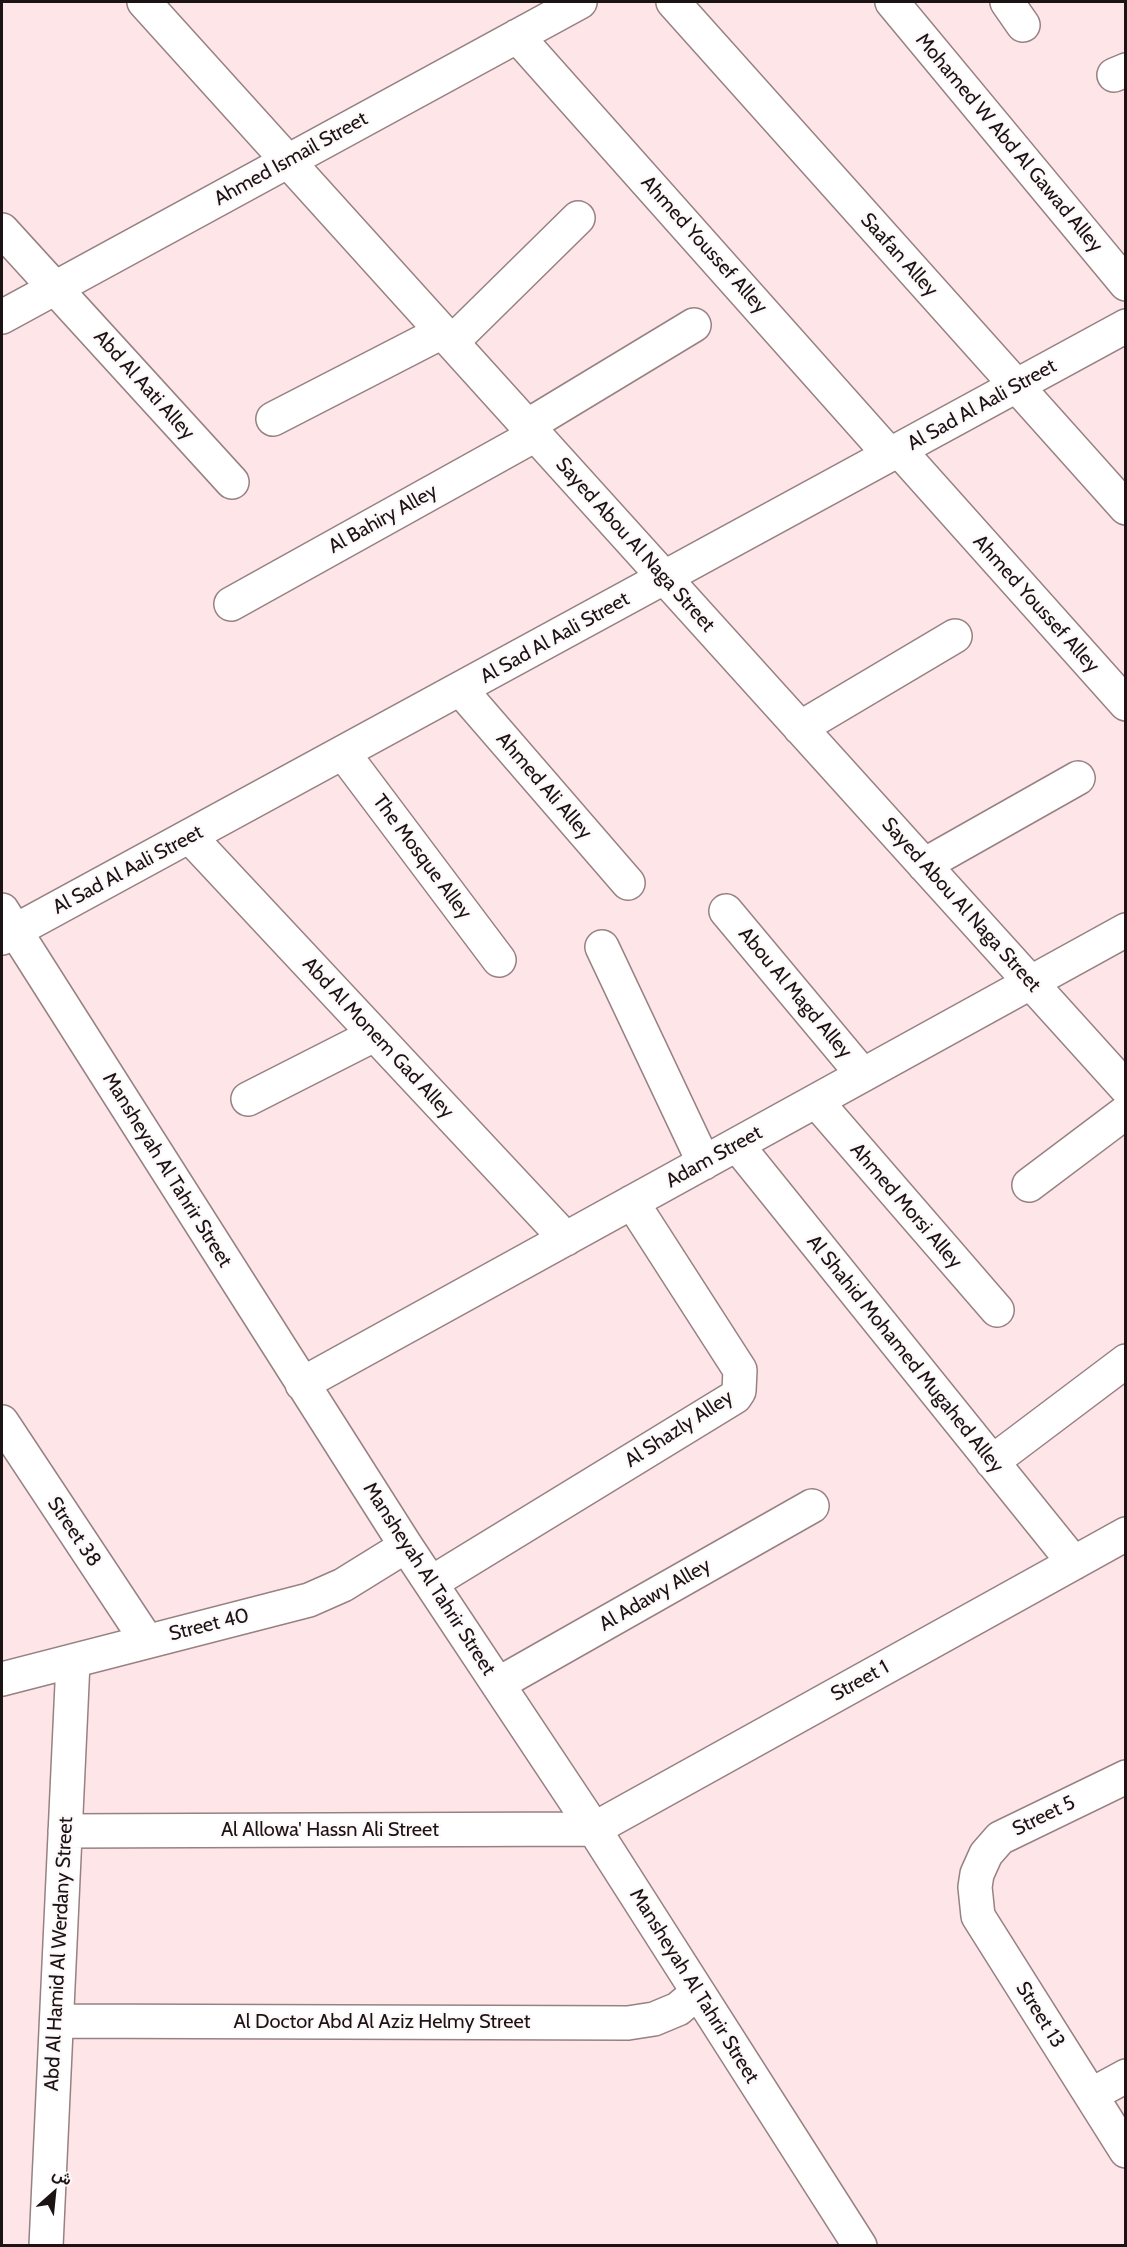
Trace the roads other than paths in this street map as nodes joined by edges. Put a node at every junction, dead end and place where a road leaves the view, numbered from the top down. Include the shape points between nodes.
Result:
1 (144, 2) edge
2 (580, 2) edge
3 (673, 2) edge
4 (892, 2) edge
5 (517, 36) junction
6 (288, 161) junction
7 (578, 218) dead end
8 (2, 230) edge
9 (1125, 284) edge
10 (55, 288) junction
11 (2, 317) edge
12 (694, 325) dead end
13 (1125, 326) edge
14 (447, 337) junction
15 (1017, 386) junction
16 (273, 419) dead end
17 (531, 430) junction
18 (895, 453) junction
19 (232, 482) dead end
20 (1125, 508) edge
21 (664, 578) junction
22 (231, 604) dead end
23 (955, 636) dead end
24 (461, 690) junction
25 (1125, 704) edge
26 (800, 728) junction
27 (344, 754) junction
28 (1078, 778) dead end
29 (191, 838) junction
30 (924, 865) junction
31 (628, 883) dead end
32 (726, 911) dead end
33 (6, 926) edge
34 (1125, 930) edge
35 (602, 947) dead end
36 (500, 960) dead end
37 (1031, 982) junction
38 (375, 1035) junction
39 (863, 1075) junction
40 (1125, 1088) edge
41 (248, 1099) dead end
42 (816, 1101) junction
43 (1125, 1112) edge
44 (737, 1145) junction
45 (704, 1163) junction
46 (1029, 1185) dead end
47 (632, 1202) junction
48 (566, 1239) junction
49 (997, 1310) dead end
50 (1125, 1361) edge
51 (302, 1384) junction
52 (2, 1422) edge
53 (992, 1462) junction
54 (812, 1506) dead end
55 (1125, 1534) edge
56 (406, 1546) junction
57 (1074, 1563) junction
58 (431, 1583) junction
59 (147, 1641) junction
60 (73, 1662) junction
61 (2, 1679) edge
62 (498, 1684) junction
63 (1125, 1777) edge
64 (594, 1829) junction
65 (65, 1831) junction
66 (977, 1874) joint
67 (698, 1992) junction
68 (57, 2021) junction
69 (1125, 2076) edge
70 (1090, 2095) junction
71 (1125, 2151) edge
72 (46, 2246) edge
73 (860, 2246) edge

1 - 6 street, Sayed Abou Al Naga Street
2 - 5 street, Ahmed Ismail Street
3 - 15 street, Saafan Alley
4 - 9 street, Mohamed W Abd Al Gawad Alley
5 - 6 street, Ahmed Ismail Street
5 - 18 street, Ahmed Youssef Alley
6 - 10 street, Ahmed Ismail Street
6 - 14 street, Sayed Abou Al Naga Street
7 - 14 street
8 - 10 street, Abd Al Aati Alley
10 - 11 street, Ahmed Ismail Street
10 - 19 street, Abd Al Aati Alley
12 - 17 street, Al Bahiry Alley
13 - 15 street, Al Sad Al Aali Street
14 - 16 street
14 - 17 street, Sayed Abou Al Naga Street
15 - 18 street, Al Sad Al Aali Street
15 - 20 street, Saafan Alley
17 - 21 street, Sayed Abou Al Naga Street
17 - 22 street, Al Bahiry Alley
18 - 21 street, Al Sad Al Aali Street
18 - 25 street, Ahmed Youssef Alley
21 - 24 street, Al Sad Al Aali Street
21 - 26 street, Sayed Abou Al Naga Street
23 - 26 street
24 - 27 street, Al Sad Al Aali Street
24 - 31 street, Ahmed Ali Alley
26 - 30 street, Sayed Abou Al Naga Street
27 - 29 street, Al Sad Al Aali Street
27 - 36 street, The Mosque Alley
28 - 30 street
29 - 33 street, Al Sad Al Aali Street
29 - 38 street, Abd Al Monem Gad Alley
30 - 37 street, Sayed Abou Al Naga Street
32 - 39 street, Abou Al Magd Alley
33 - 51 street, Mansheyah Al Tahrir Street
34 - 37 street, Adam Street
35 - 45 street
37 - 39 street, Adam Street
37 - 40 street, Sayed Abou Al Naga Street
38 - 41 street
38 - 48 street, Abd Al Monem Gad Alley
39 - 42 street, Adam Street
42 - 44 street, Adam Street
42 - 49 street, Ahmed Morsi Alley
43 - 46 street
44 - 45 street, Adam Street
44 - 53 street, Al Shahid Mohamed Mugahed Alley
45 - 47 street, Adam Street
47 - 48 street, Adam Street
47 - 58 street, Al Shazly Alley via 740,1370 739,1391
48 - 51 street, Adam Street
50 - 53 street
51 - 56 street, Mansheyah Al Tahrir Street
52 - 59 street, Street 38
53 - 57 street, Al Shahid Mohamed Mugahed Alley
54 - 62 street, Al Adawy Alley
55 - 57 street, Street 1
56 - 58 street, Mansheyah Al Tahrir Street
56 - 59 street, Street 40 via 343,1585 309,1600
57 - 64 street, Street 1
58 - 62 street, Mansheyah Al Tahrir Street
59 - 60 street, Street 40
60 - 61 street, Street 40
60 - 65 street, Abd Al Hamid Al Werdany Street
62 - 64 street, Mansheyah Al Tahrir Street
63 - 66 street, Street 5 via 1000,1838
64 - 65 street, Al Allowa' Hassn Ali Street
64 - 67 street, Mansheyah Al Tahrir Street
65 - 68 street, Abd Al Hamid Al Werdany Street
66 - 70 street, Street 13 via 978,1916
67 - 68 street, Al Doctor Abd Al Aziz Helmy Street via 678,2009 654,2019 628,2023
67 - 73 street, Mansheyah Al Tahrir Street
68 - 72 street, Abd Al Hamid Al Werdany Street
69 - 70 street
70 - 71 street, Street 13

